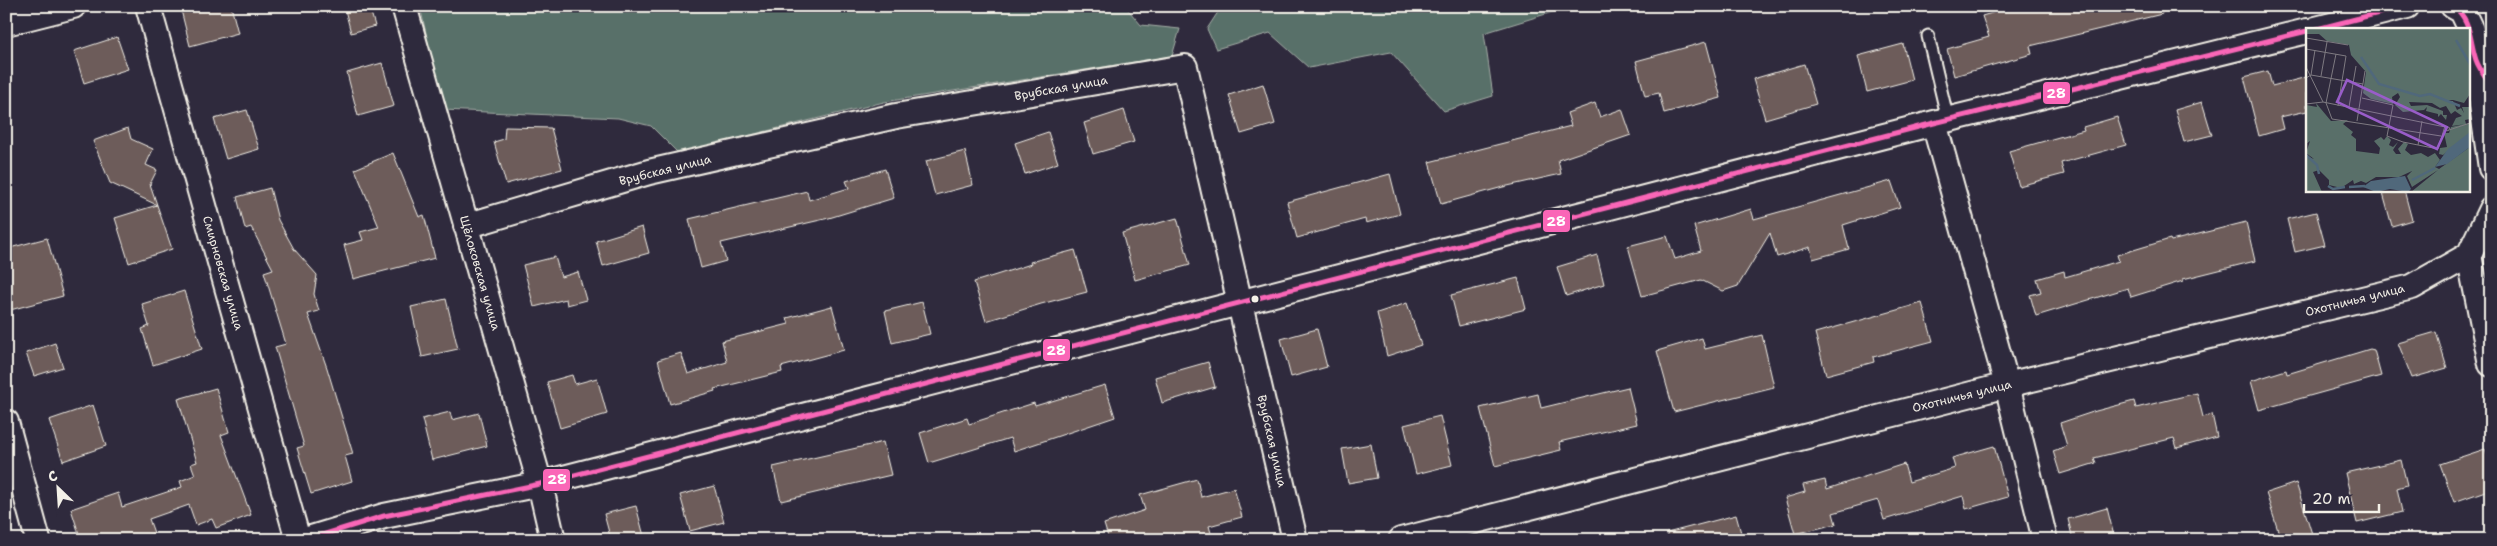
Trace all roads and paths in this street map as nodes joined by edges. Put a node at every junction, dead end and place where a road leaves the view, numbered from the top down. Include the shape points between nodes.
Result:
1 (74, 6) edge
2 (148, 6) edge
3 (404, 6) edge
4 (2407, 6) edge
5 (2453, 6) edge
6 (6, 23) edge
7 (2320, 28) edge
8 (2306, 31) edge
9 (1928, 36) dead end
10 (2476, 60) junction
11 (2491, 84) edge
12 (1941, 121) junction
13 (2490, 158) edge
14 (2491, 209) edge
15 (466, 226) junction
16 (2469, 255) junction
17 (1240, 303) junction
18 (2491, 364) edge
19 (2007, 385) junction
20 (6, 422) edge
21 (540, 484) junction
22 (38, 540) edge
23 (298, 540) edge
24 (306, 540) edge
25 (553, 540) edge
26 (1295, 540) edge
27 (1401, 540) edge
28 (2045, 540) edge

1 - 6 street
2 - 23 street, Смирновская улица
3 - 15 street, Щёлоковская улица
4 - 7 street
5 - 10 street via 2462,11 2471,30
8 - 12 street
9 - 12 lane
10 - 11 lane
10 - 13 street
12 - 17 street
12 - 19 street
14 - 16 street
15 - 17 street, Врубская улица via 649,172 896,116 1185,67
15 - 21 street, Щёлоковская улица
16 - 18 street
16 - 19 street, Охотничья улица via 2412,287
17 - 21 street
17 - 26 street, Врубская улица
19 - 27 street, Охотничья улица
19 - 28 street
20 - 22 street
21 - 24 street via 384,516
21 - 25 street, Щёлоковская улица

